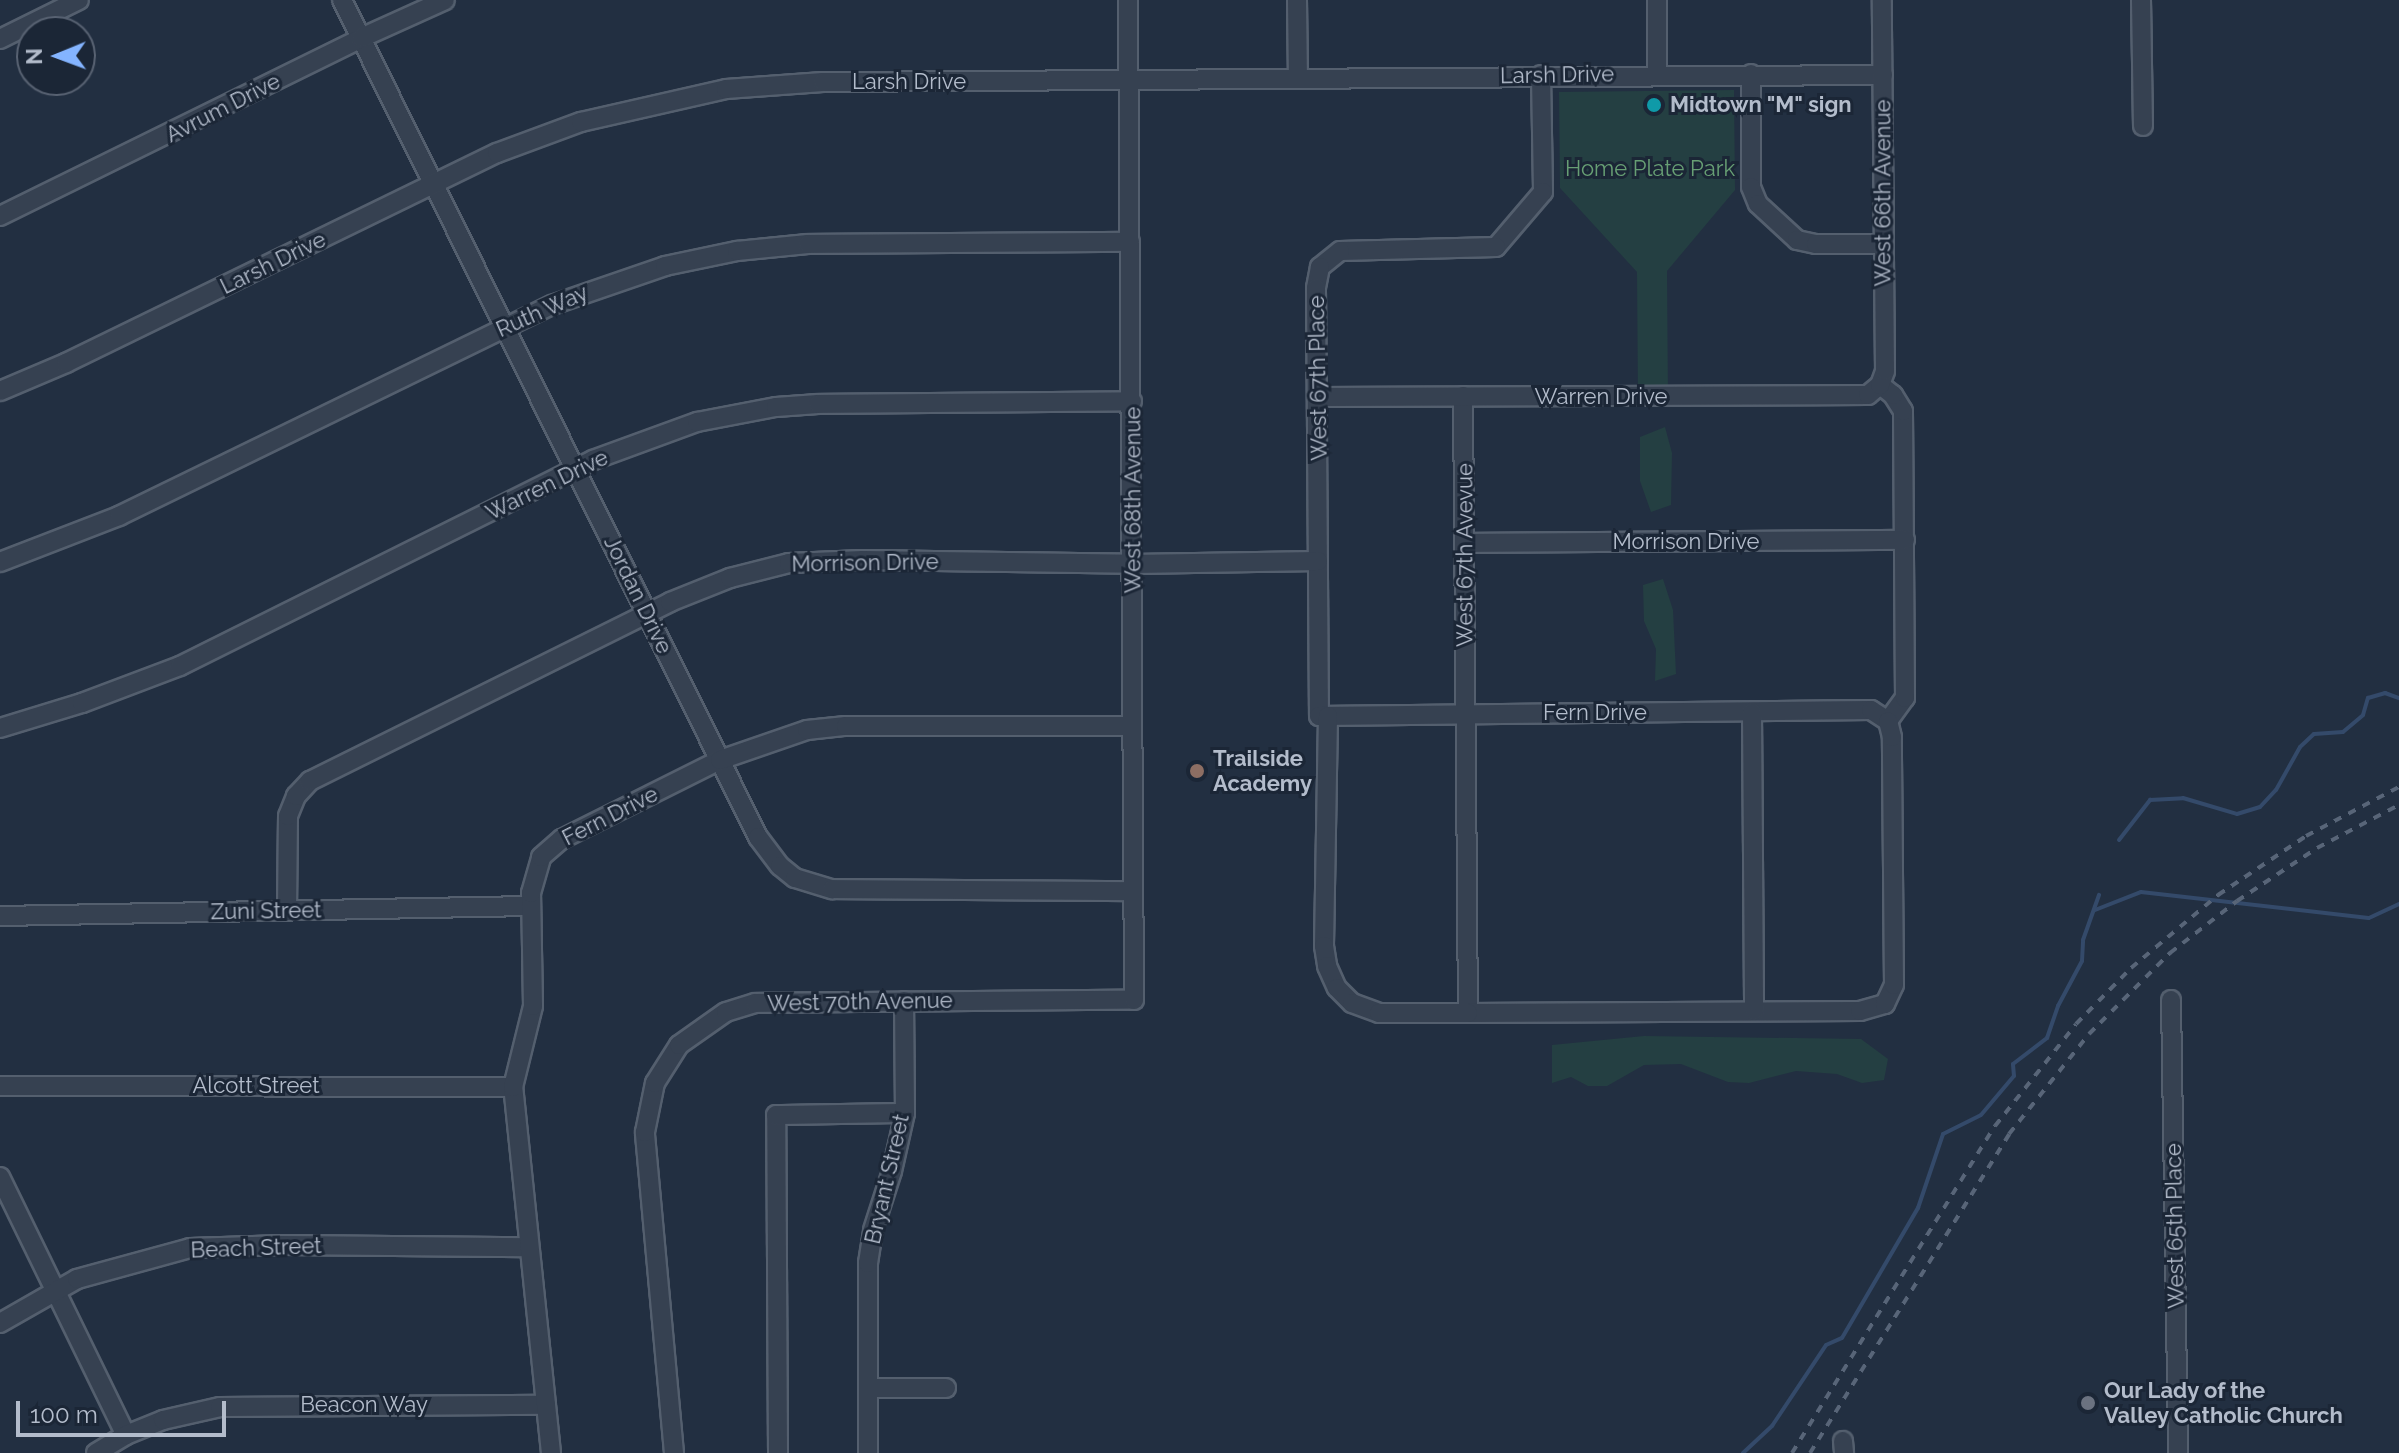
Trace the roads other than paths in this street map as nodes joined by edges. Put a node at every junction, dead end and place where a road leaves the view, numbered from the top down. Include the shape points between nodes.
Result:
1 (79, 0) edge
2 (342, 0) edge
3 (445, 0) edge
4 (1128, 0) edge
5 (1297, 0) edge
6 (1657, 0) edge
7 (1882, 0) edge
8 (2141, 0) edge
9 (361, 38) junction
10 (0, 39) edge
11 (1657, 74) junction
12 (1751, 74) junction
13 (1541, 75) junction
14 (1883, 75) junction
15 (1298, 79) junction
16 (1129, 82) junction
17 (2143, 126) dead end
18 (434, 183) junction
19 (0, 216) edge
20 (1130, 242) junction
21 (1883, 244) junction
22 (506, 326) junction
23 (1880, 385) junction
24 (0, 391) edge
25 (1463, 396) junction
26 (1319, 397) junction
27 (1132, 401) junction
28 (575, 470) junction
29 (1905, 540) junction
30 (1466, 543) junction
31 (1318, 561) junction
32 (0, 562) edge
33 (1133, 564) junction
34 (647, 615) junction
35 (1752, 712) junction
36 (1467, 714) junction
37 (1323, 716) junction
38 (1888, 721) junction
39 (1130, 726) junction
40 (0, 728) edge
41 (720, 760) junction
42 (1132, 891) junction
43 (531, 906) junction
44 (287, 911) junction
45 (0, 916) edge
46 (1134, 1000) joint
47 (2171, 1000) dead end
48 (904, 1001) junction
49 (1754, 1011) junction
50 (1468, 1013) junction
51 (0, 1086) edge
52 (513, 1087) junction
53 (905, 1113) junction
54 (0, 1177) edge
55 (529, 1247) junction
56 (54, 1290) junction
57 (0, 1323) edge
58 (868, 1388) junction
59 (946, 1388) dead end
60 (546, 1405) junction
61 (126, 1435) junction
62 (96, 1453) edge
63 (551, 1453) edge
64 (674, 1453) edge
65 (778, 1453) edge
66 (868, 1453) edge
67 (2178, 1453) edge

1 - 10 street
2 - 9 street, Jordan Drive
3 - 9 street, Avrum Drive
4 - 16 street, West 68th Avenue
5 - 15 street
6 - 11 street
7 - 14 street, West 66th Avenue
8 - 17 street
9 - 18 street, Jordan Drive
9 - 19 street, Avrum Drive
11 - 12 street, Larsh Drive
11 - 13 street, Larsh Drive
12 - 14 street, Larsh Drive
12 - 21 street via 1751,187 1758,204 1797,240
13 - 15 street, Larsh Drive
13 - 26 street, West 67th Place via 1543,192 1496,247 1340,251 1320,267
14 - 21 street, West 66th Avenue
15 - 16 street, Larsh Drive
16 - 18 street, Larsh Drive via 823,82 726,89 581,122
16 - 20 street, West 68th Avenue
18 - 22 street, Jordan Drive
18 - 24 street, Larsh Drive
20 - 22 street, Ruth Way via 808,244 737,251 628,276
20 - 27 street, West 68th Avenue
21 - 23 street, West 66th Avenue via 1885,371
22 - 28 street, Jordan Drive
22 - 32 street, Ruth Way via 119,516
23 - 25 street, Warren Drive via 1868,395
23 - 29 street via 1903,411
25 - 26 street, Warren Drive
25 - 30 street, West 67th Avevue
26 - 31 street, West 67th Place
27 - 28 street, Warren Drive via 776,407 670,430
27 - 33 street, West 68th Avenue
28 - 34 street, Jordan Drive
28 - 40 street, Warren Drive via 180,666
29 - 30 street, Morrison Drive
29 - 38 street via 1905,698
30 - 36 street, West 67th Avevue
31 - 33 street, Morrison Drive
31 - 37 street, West 67th Place
33 - 34 street, Morrison Drive via 789,563 719,582
33 - 39 street, West 68th Avenue
34 - 41 street, Jordan Drive
34 - 44 street, Morrison Drive via 310,781 288,816
35 - 36 street, Fern Drive
35 - 38 street, Fern Drive via 1871,710
35 - 49 street
36 - 37 street, Fern Drive
36 - 50 street, West 67th Avevue
37 - 50 street, West 67th Place via 1324,946 1337,988 1352,1003 1379,1013
38 - 49 street, West 67th Place via 1894,985 1885,1004 1860,1011
39 - 41 street, Fern Drive via 828,727 776,738
39 - 42 street, West 68th Avenue
41 - 42 street, Jordan Drive via 768,852 795,878 819,886
41 - 43 street, Fern Drive via 550,849 536,866
42 - 46 street, West 68th Avenue
43 - 44 street, Zuni Street
43 - 52 street, Fern Drive via 533,1006
44 - 45 street, Zuni Street
46 - 48 street, West 70th Avenue
47 - 67 street, West 65th Place
48 - 53 street, Bryant Street
48 - 64 street, West 70th Avenue via 780,1001 740,1007 679,1045 661,1071 649,1100 645,1132
49 - 50 street, West 67th Place
51 - 52 street, Alcott Street
52 - 55 street, Fern Drive
53 - 58 street, Bryant Street via 873,1230 866,1303
53 - 65 street via 776,1115
54 - 56 street
55 - 56 street, Beach Street via 219,1245 104,1269
55 - 60 street, Fern Drive
56 - 57 street, Beach Street
56 - 61 street
58 - 59 street
58 - 66 street, Bryant Street
60 - 61 street, Beacon Way via 220,1407
60 - 63 street, Fern Drive
61 - 62 street, Beacon Way

